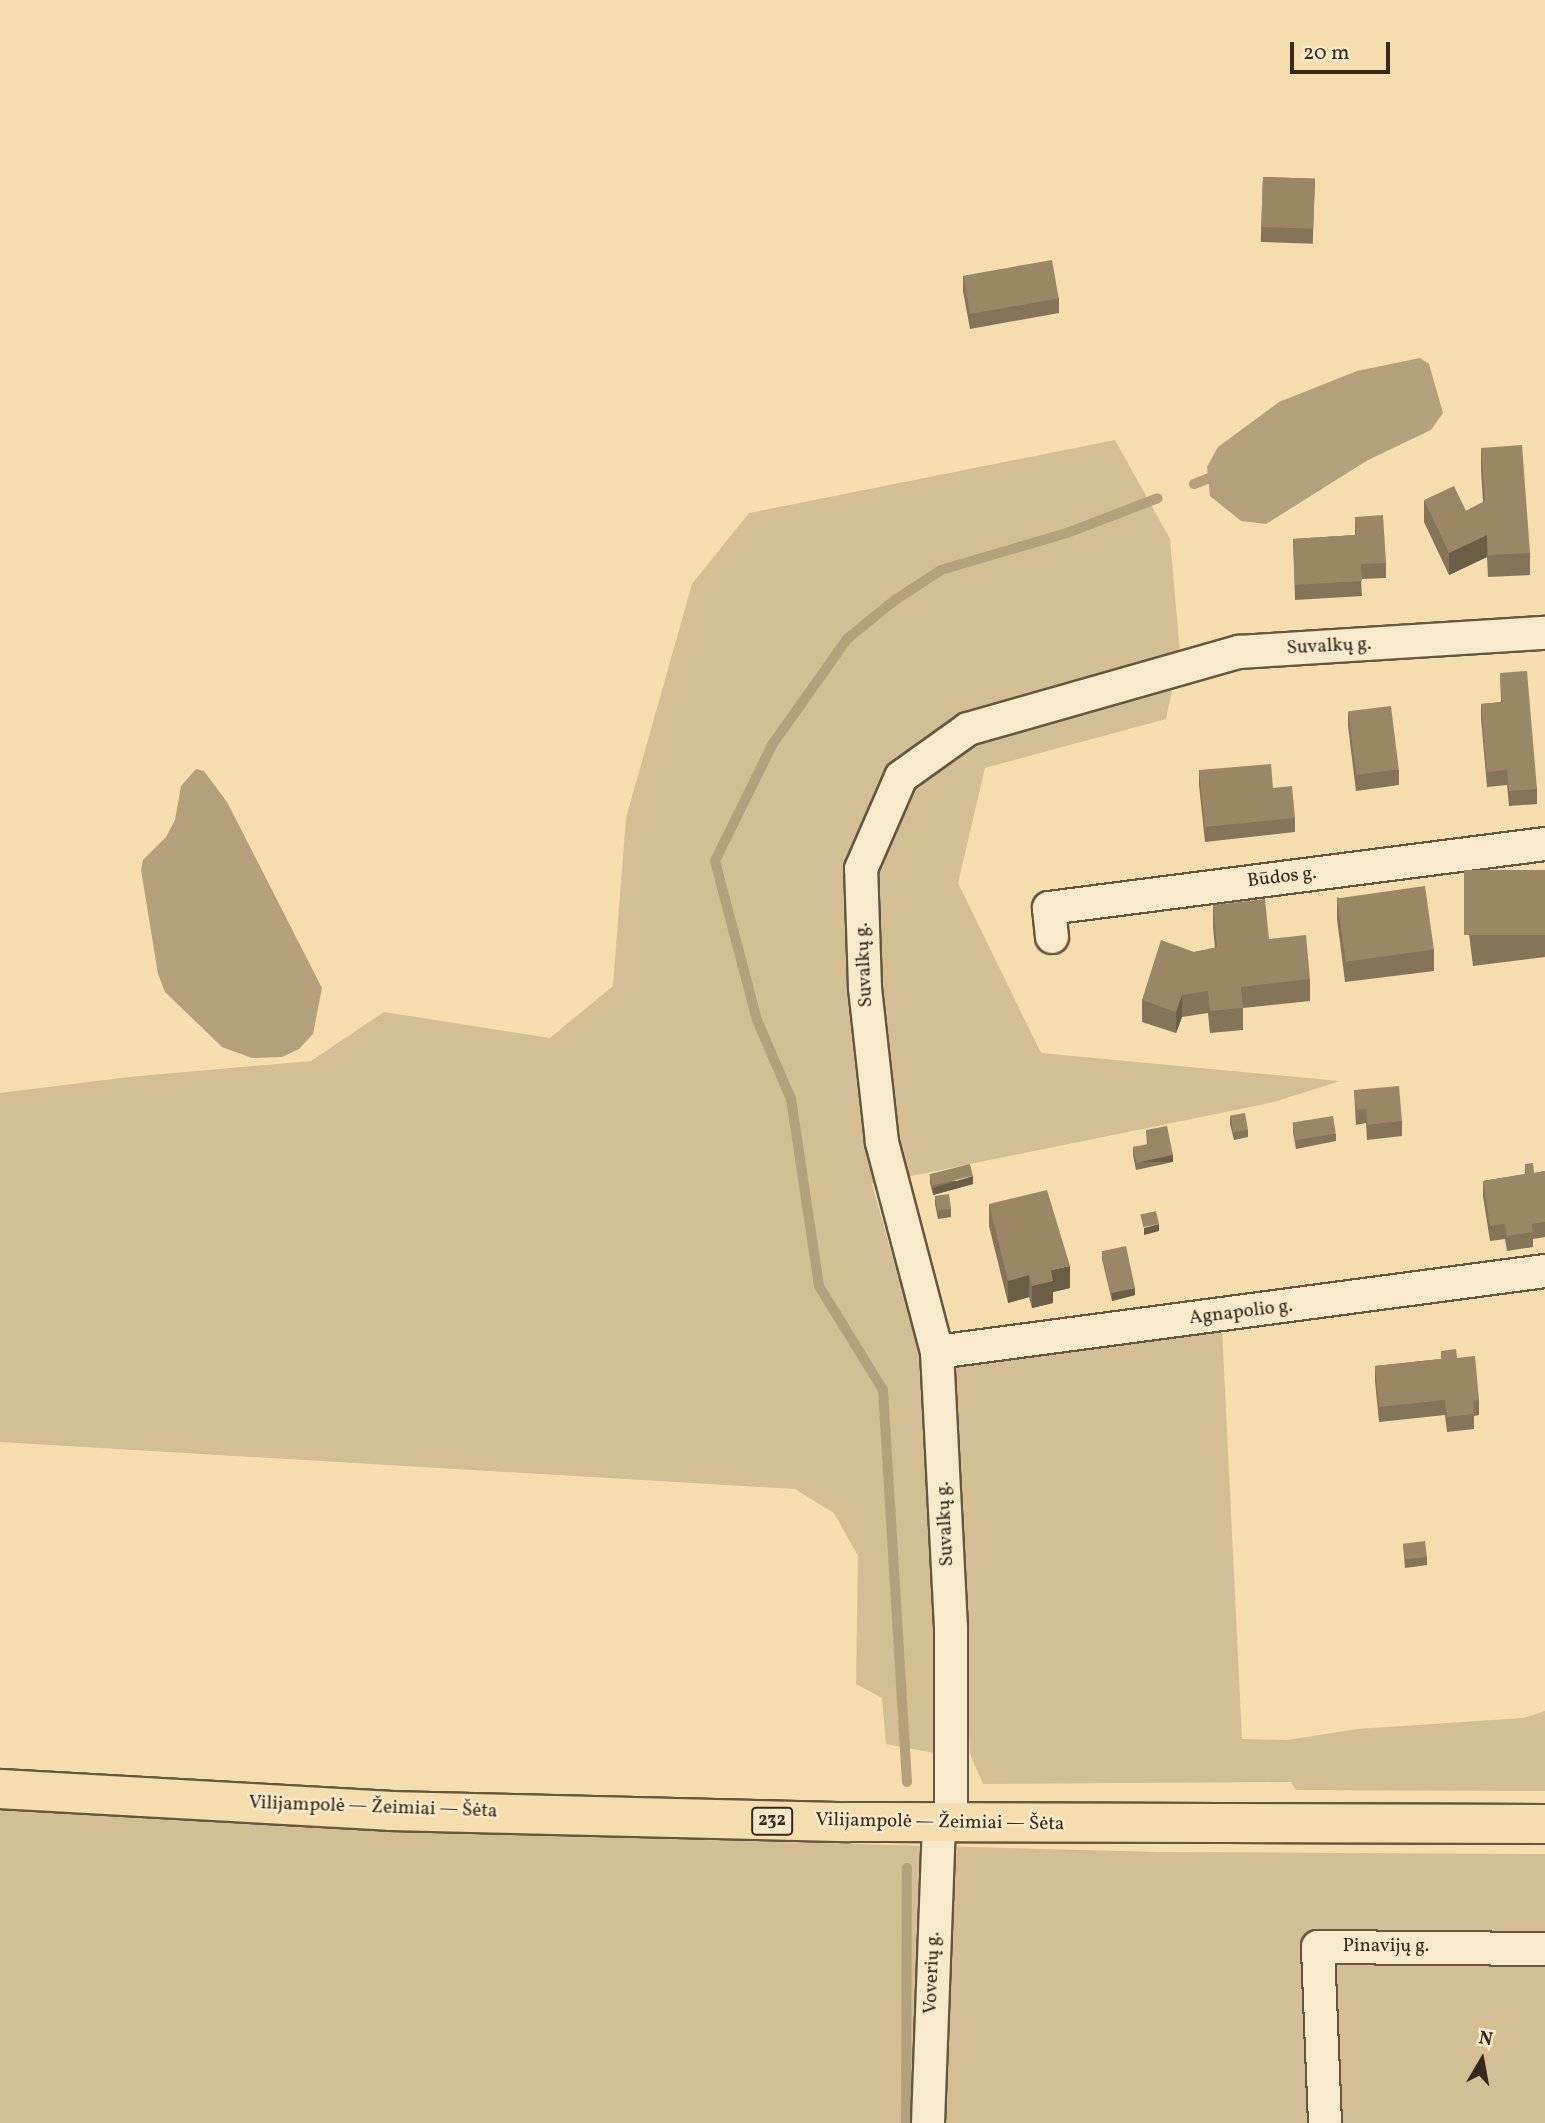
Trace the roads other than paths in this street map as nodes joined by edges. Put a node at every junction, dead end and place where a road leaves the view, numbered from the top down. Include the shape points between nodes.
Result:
1 (1545, 634) edge
2 (1545, 844) edge
3 (1052, 937) dead end
4 (1545, 1271) edge
5 (937, 1352) junction
6 (0, 1789) edge
7 (945, 1824) junction
8 (1545, 1824) edge
9 (1545, 1949) edge
10 (928, 2123) edge
11 (1325, 2123) edge

1 - 5 street, Suvalkų g. via 1239,652 968,729 901,777 861,869 865,987 882,1143
2 - 3 street, Būdos g. via 1049,908
4 - 5 street, Agnapolio g.
5 - 7 street, Suvalkų g. via 951,1628
6 - 7 main road, Vilijampolė — Žeimiai — Šėta / 232 via 391,1811
7 - 8 main road, Vilijampolė — Žeimiai — Šėta / 232
7 - 10 street, Voverių g.
9 - 11 street, Pinavijų g. via 1318,1947

